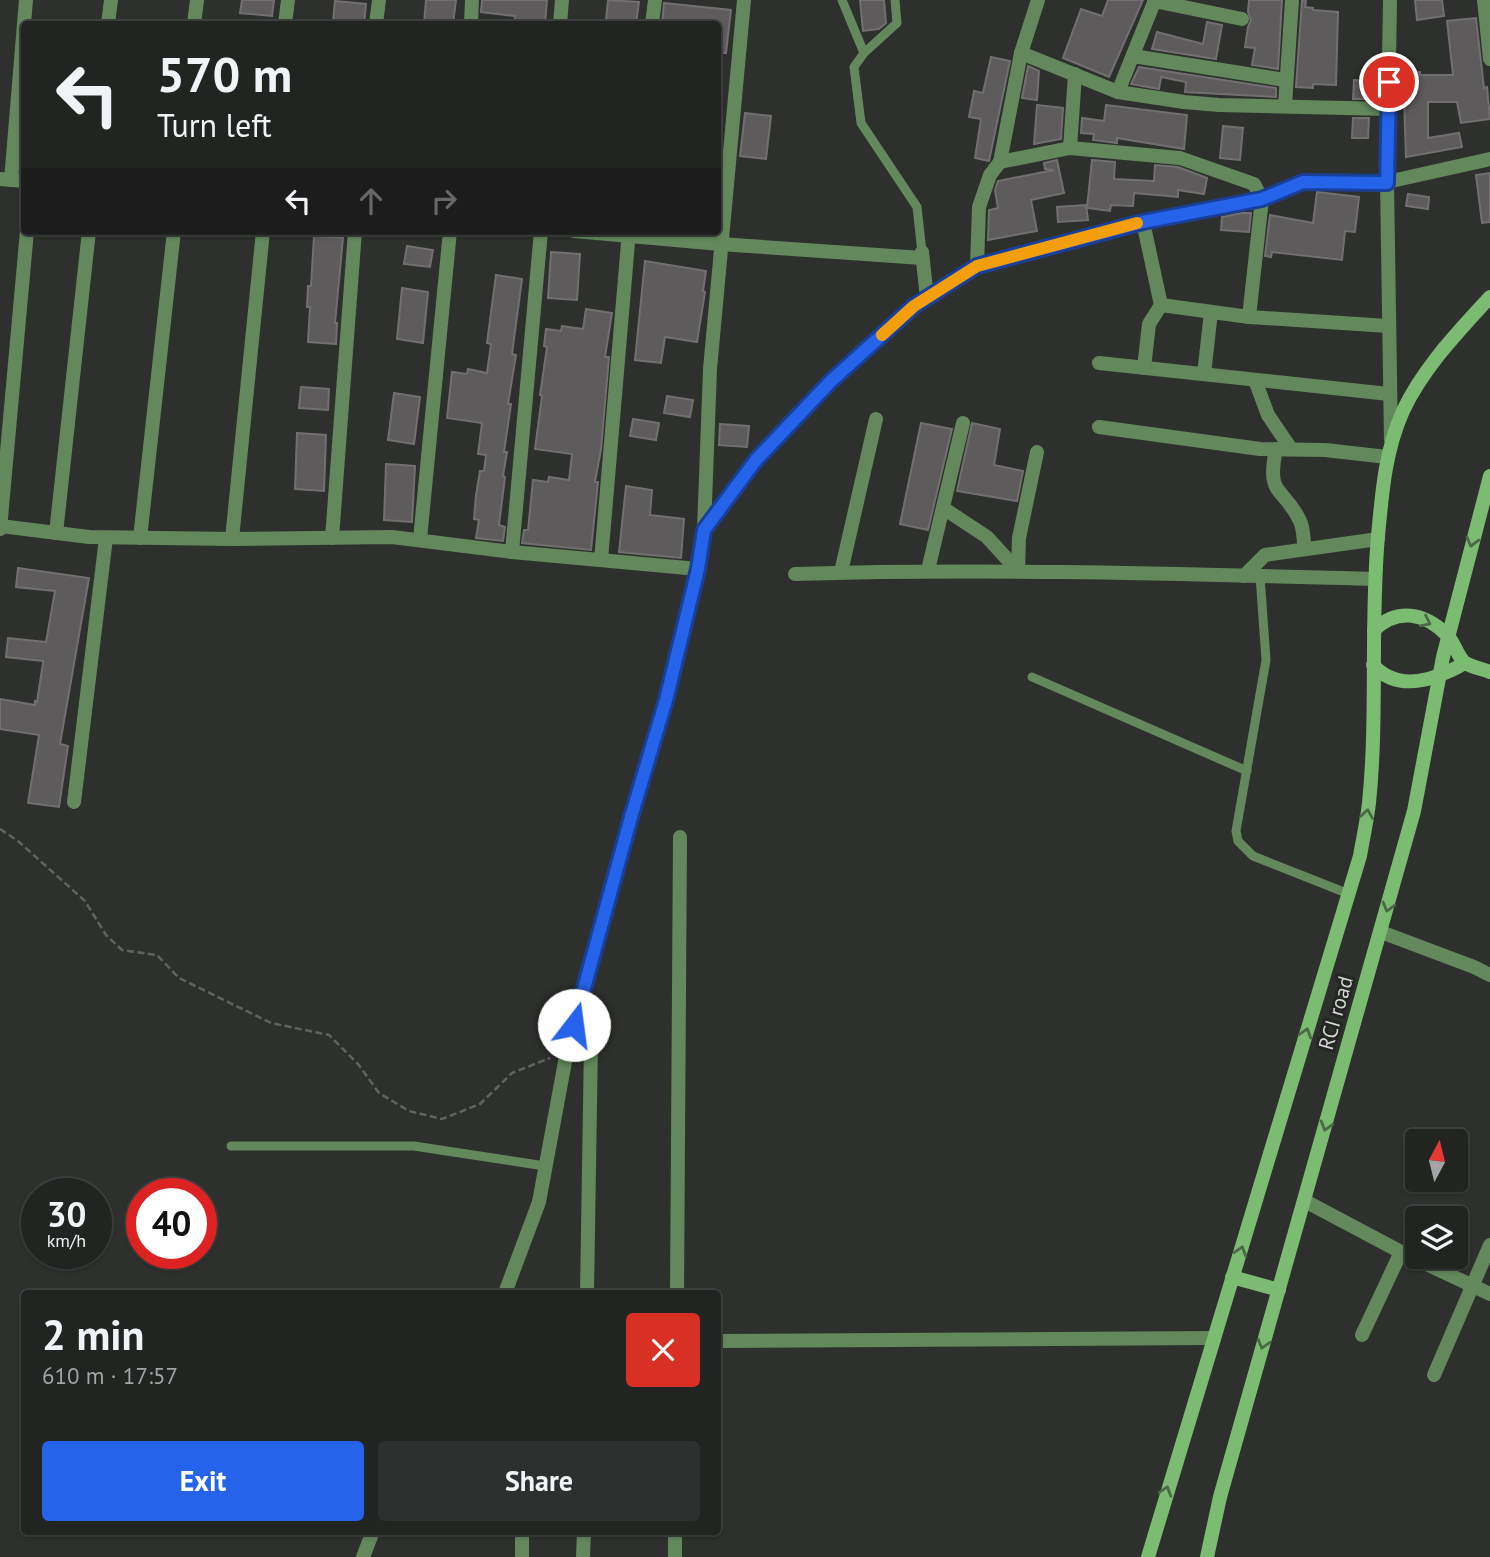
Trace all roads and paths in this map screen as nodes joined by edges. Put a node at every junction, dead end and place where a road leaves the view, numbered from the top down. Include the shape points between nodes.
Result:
1 (26, 0) edge
2 (111, 0) edge
3 (197, 0) edge
4 (288, 0) edge
5 (379, 0) edge
6 (472, 0) edge
7 (562, 0) edge
8 (655, 0) edge
9 (744, 0) edge
10 (842, 0) edge
11 (895, 0) edge
12 (1038, 0) edge
13 (1292, 0) edge
14 (1390, 0) edge
15 (1484, 0) edge
16 (1155, 1) edge
17 (1242, 19) dead end
18 (24, 21) edge
19 (108, 21) edge
20 (194, 21) edge
21 (285, 21) edge
22 (376, 21) edge
23 (471, 21) edge
24 (560, 21) edge
25 (652, 21) edge
26 (864, 53) junction
27 (1021, 53) junction
28 (1133, 56) junction
29 (1490, 59) edge
30 (21, 64) edge
31 (1074, 74) junction
32 (1285, 80) junction
33 (1118, 92) junction
34 (1285, 105) junction
35 (1388, 109) junction
36 (1070, 148) junction
37 (1490, 159) edge
38 (1000, 162) junction
39 (12, 180) edge
40 (1387, 183) junction
41 (1262, 199) junction
42 (1143, 222) junction
43 (721, 234) edge
44 (27, 235) edge
45 (89, 235) edge
46 (174, 235) edge
47 (264, 235) edge
48 (355, 235) edge
49 (450, 235) edge
50 (541, 235) edge
51 (629, 235) edge
52 (646, 235) edge
53 (721, 235) edge
54 (720, 244) junction
55 (922, 255) junction
56 (977, 266) junction
57 (1490, 297) edge
58 (926, 298) junction
59 (1161, 305) junction
60 (1211, 312) junction
61 (1249, 317) junction
62 (1388, 326) junction
63 (1099, 363) dead end
64 (1144, 368) junction
65 (1204, 374) junction
66 (1255, 380) junction
67 (1390, 394) junction
68 (876, 419) dead end
69 (963, 422) dead end
70 (1099, 427) dead end
71 (1284, 449) junction
72 (1389, 449) junction
73 (1037, 452) dead end
74 (1490, 476) edge
75 (943, 508) junction
76 (0, 527) edge
77 (704, 530) junction
78 (56, 533) junction
79 (106, 538) junction
80 (141, 538) junction
81 (332, 538) junction
82 (232, 539) junction
83 (420, 539) junction
84 (1378, 539) junction
85 (1305, 549) junction
86 (512, 552) junction
87 (601, 560) junction
88 (698, 569) junction
89 (928, 570) junction
90 (1017, 570) junction
91 (841, 572) junction
92 (795, 573) dead end
93 (1244, 576) junction
94 (1260, 576) junction
95 (1374, 579) junction
96 (1374, 630) junction
97 (1448, 636) junction
98 (1465, 663) junction
99 (1373, 665) junction
100 (1490, 672) edge
101 (1032, 677) dead end
102 (1440, 677) junction
103 (1247, 771) junction
104 (74, 802) dead end
105 (0, 829) edge
106 (680, 837) dead end
107 (1349, 894) junction
108 (1381, 932) junction
109 (1490, 975) edge
110 (591, 1042) dead end
111 (566, 1051) junction
112 (230, 1146) dead end
113 (545, 1166) junction
114 (1305, 1201) junction
115 (1490, 1245) edge
116 (1401, 1252) junction
117 (1233, 1278) junction
118 (1472, 1286) junction
119 (506, 1290) edge
120 (587, 1290) edge
121 (677, 1290) edge
122 (1279, 1290) junction
123 (1490, 1294) edge
124 (1362, 1335) dead end
125 (1214, 1338) junction
126 (721, 1341) edge
127 (1434, 1375) dead end
128 (371, 1535) edge
129 (522, 1535) edge
130 (584, 1535) edge
131 (675, 1535) edge
132 (363, 1557) edge
133 (522, 1557) edge
134 (583, 1557) edge
135 (675, 1557) edge
136 (1148, 1557) edge
137 (1207, 1557) edge

1 - 18 street
2 - 19 street
3 - 20 street
4 - 21 street
5 - 22 street
6 - 23 street
7 - 24 street
8 - 25 street
9 - 43 street
10 - 26 lane
11 - 26 lane via 897,23
12 - 27 street
13 - 32 street
14 - 35 street
15 - 29 street
16 - 17 street
16 - 28 street
26 - 55 lane via 854,67 862,123 918,207
27 - 31 street
27 - 38 street
28 - 32 street
28 - 33 street
30 - 39 street
31 - 33 street
31 - 36 street
32 - 34 street
33 - 34 street via 1219,105
34 - 35 street
35 - 40 street
36 - 38 street
36 - 41 street via 1180,158 1254,184
37 - 40 street
38 - 56 street via 990,175 979,207
40 - 41 street via 1303,182
40 - 62 street
41 - 42 street
41 - 61 street
42 - 56 street
42 - 59 street
44 - 76 street
45 - 78 street
46 - 80 street
47 - 82 street
48 - 81 street
49 - 83 street
50 - 86 street
51 - 87 street
52 - 54 street
53 - 54 street
54 - 55 street
54 - 77 street
55 - 58 street
56 - 58 street
57 - 72 main road via 1418,383
58 - 77 street via 831,381 756,460
59 - 60 street
59 - 64 street via 1149,324
60 - 61 street
60 - 65 street
61 - 62 street
62 - 67 street
63 - 64 street
64 - 65 street
65 - 66 street
66 - 67 street
66 - 71 street
67 - 72 street
68 - 91 street
69 - 75 street
70 - 71 street
71 - 72 street
71 - 85 street via 1272,470 1275,488 1301,524
72 - 84 main road
73 - 90 street
74 -> 97 main road, RCI road
75 - 89 street
75 - 90 street via 987,537
76 - 78 street
77 - 88 street
78 - 79 street
79 - 80 street
79 - 104 street
80 - 82 street
81 - 82 street
81 - 83 street
83 - 86 street
84 - 85 street
84 - 95 main road
85 - 93 street via 1265,555
86 - 87 street
87 - 88 street
88 - 111 street via 666,700
89 - 90 street
89 - 91 street
90 - 93 street
91 - 92 street
93 - 94 street
94 - 95 street
94 - 103 lane via 1266,660
95 - 96 main road
96 -> 97 main road via 1396,615 1412,615
96 - 99 main road
97 - 98 main road
97 - 102 main road, RCI road
98 - 100 main road
98 - 102 main road
99 - 102 main road via 1391,679
107 -> 99 main road via 1368,804
101 - 103 lane
102 -> 108 main road, RCI road via 1414,811
103 - 107 lane via 1236,831 1244,849
105 - 111 path via 85,901 106,935 122,950 157,955 179,978 271,1023 329,1035 379,1093 409,1111 442,1119 480,1104 512,1073
106 - 121 street
117 -> 107 main road
108 - 109 street
108 -> 114 main road, RCI road
110 - 120 street
111 - 113 street
112 - 113 lane via 414,1146
113 - 119 street via 539,1202
114 - 116 street
114 - 122 main road, RCI road
115 - 118 street
116 - 118 street
116 - 124 street
117 - 122 main road
117 - 125 main road
118 - 123 street
118 - 127 street
122 -> 137 main road, RCI road
125 - 126 street
136 -> 125 main road
128 - 132 street
129 - 133 street
130 - 134 street
131 - 135 street

